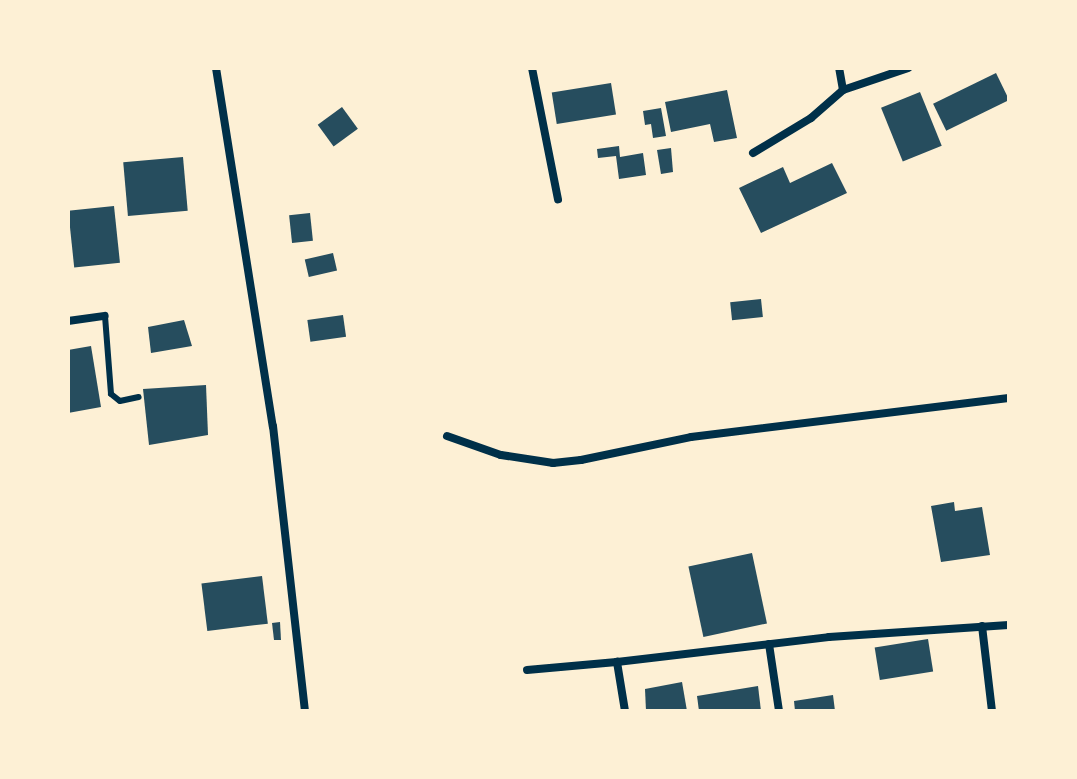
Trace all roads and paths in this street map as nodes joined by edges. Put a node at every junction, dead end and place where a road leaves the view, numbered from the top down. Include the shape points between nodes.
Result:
1 (216, 68) edge
2 (532, 68) edge
3 (839, 68) edge
4 (908, 68) edge
5 (843, 90) junction
6 (753, 153) dead end
7 (558, 199) dead end
8 (105, 316) joint
9 (68, 321) edge
10 (139, 397) dead end
11 (1009, 398) edge
12 (447, 436) dead end
13 (1009, 625) edge
14 (982, 626) junction
15 (769, 644) junction
16 (617, 662) junction
17 (527, 670) dead end
18 (305, 711) edge
19 (625, 711) edge
20 (779, 711) edge
21 (992, 711) edge

1 - 18 street via 273,426
2 - 7 street
3 - 5 street
4 - 5 street
5 - 6 street via 811,118
8 - 9 street
8 - 10 lane via 111,394 120,401
11 - 12 street via 691,437 553,463 501,455
13 - 14 street
14 - 15 street
14 - 21 street
15 - 16 street
15 - 20 street
16 - 17 street
16 - 19 street

